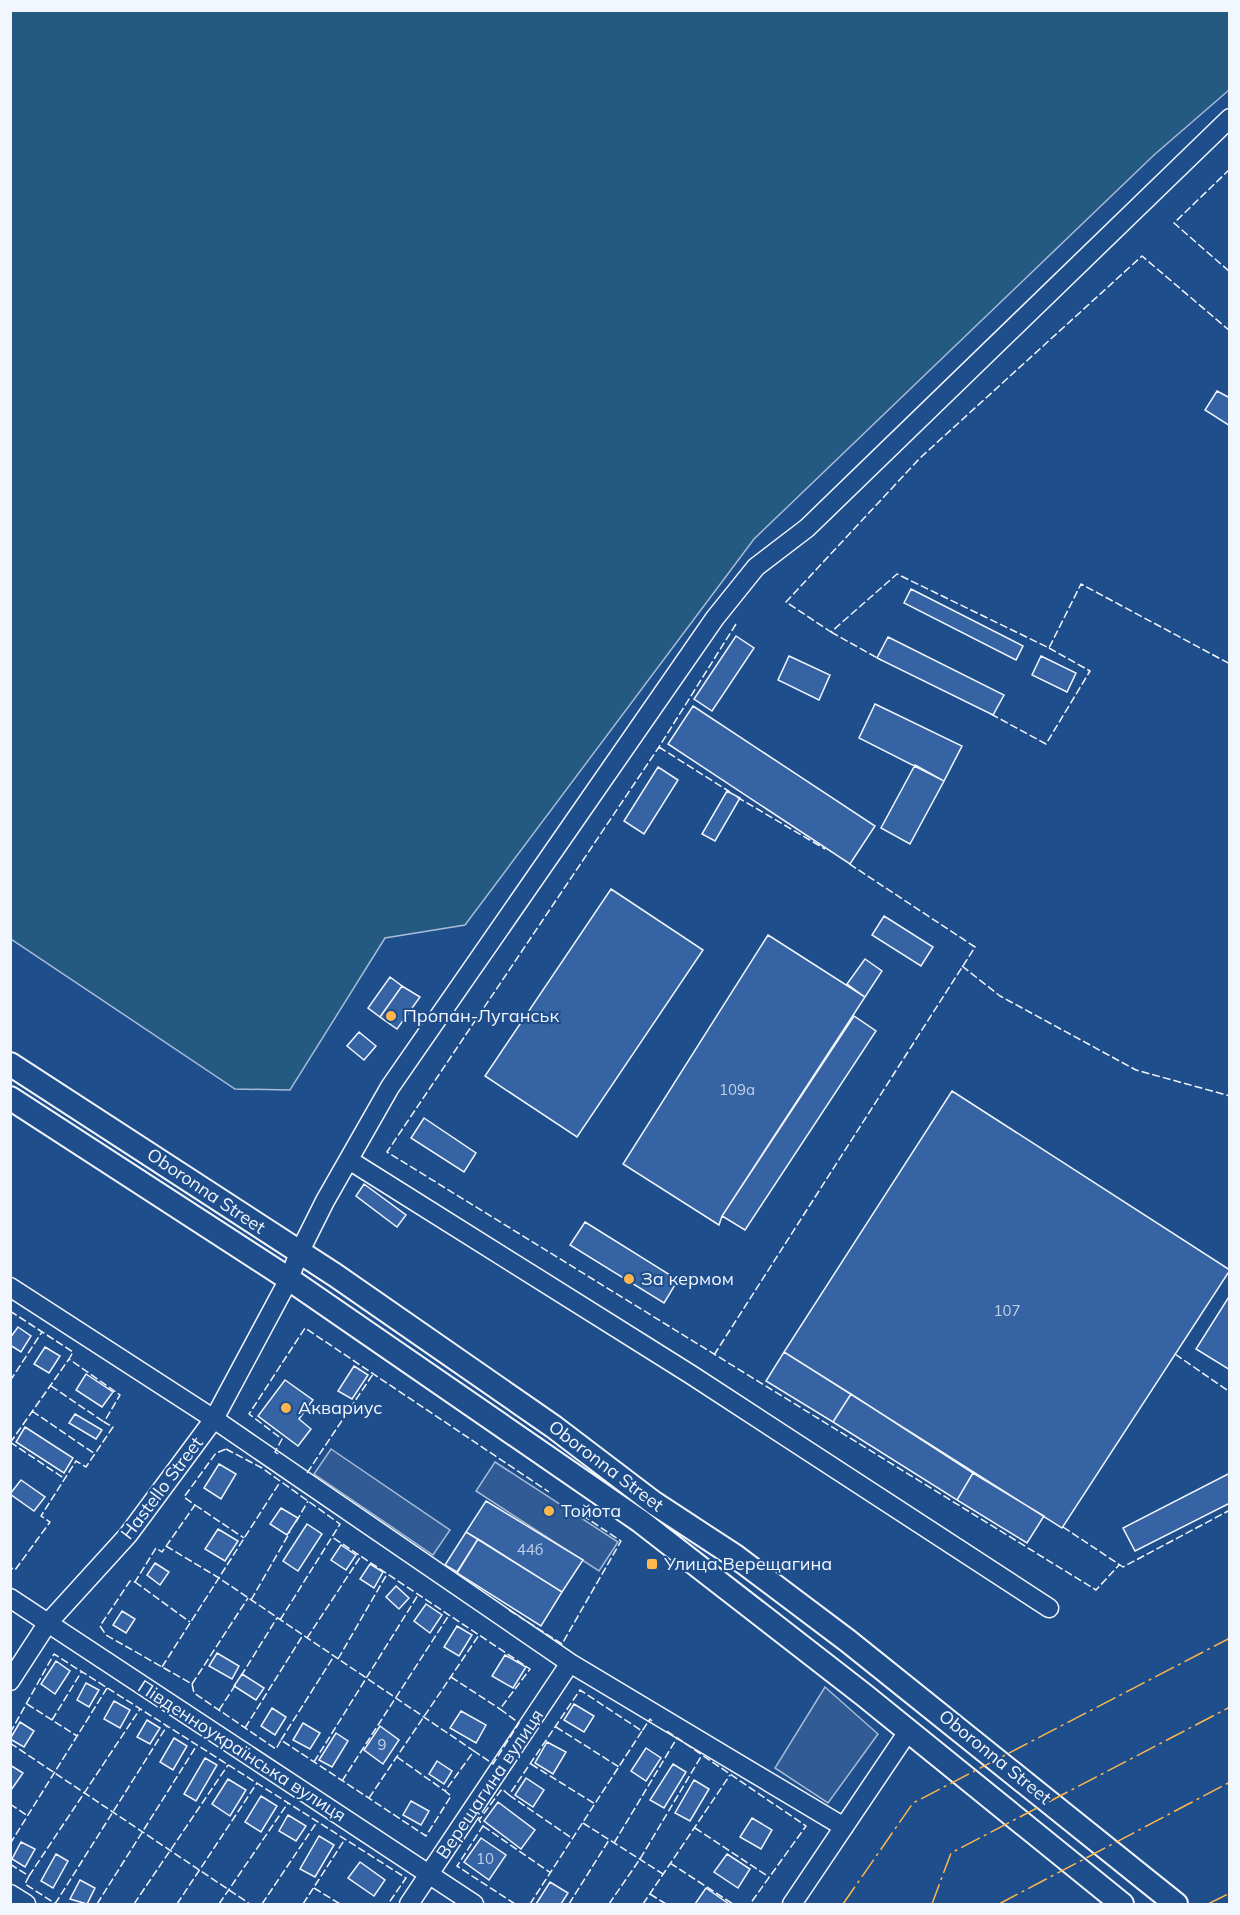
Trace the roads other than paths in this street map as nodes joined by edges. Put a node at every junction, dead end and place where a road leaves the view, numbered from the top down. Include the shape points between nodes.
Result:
1 (1230, 118) edge
2 (10, 1064) edge
3 (10, 1098) edge
4 (349, 1160) junction
5 (299, 1253) junction
6 (290, 1279) junction
7 (10, 1287) edge
8 (214, 1419) junction
9 (10, 1598) edge
10 (1049, 1608) dead end
11 (47, 1624) junction
12 (570, 1663) junction
13 (10, 1681) edge
14 (907, 1733) junction
15 (844, 1827) junction
16 (430, 1873) junction
17 (10, 1894) edge
18 (26, 1905) edge
19 (409, 1905) edge
20 (474, 1905) edge
21 (792, 1905) edge
22 (1122, 1905) edge
23 (1176, 1905) edge

1 - 4 street, Hastello Street via 807,528 756,567 715,618 390,1087
2 - 5 main road, Oboronna Street
3 - 6 main road, Oboronna Street
4 - 5 street, Hastello Street
4 - 10 street via 690,1374
5 - 6 street, Hastello Street
5 - 23 main road, Oboronna Street via 735,1556 936,1710
6 - 8 street, Hastello Street
6 - 14 main road, Oboronna Street via 640,1521 864,1695
7 - 8 street
8 - 11 street, Hastello Street via 128,1535
8 - 12 street
9 - 11 street, Південноукраїнська вулиця
11 - 13 street, Hastello Street
11 - 16 street, Південноукраїнська вулиця
12 - 15 street
12 - 16 street, Верещагина вулиця
14 - 15 street
14 - 22 main road, Oboronna Street
15 - 21 street
16 - 19 street, Верещагина вулиця
16 - 20 street, Південноукраїнська вулиця
17 - 18 street

